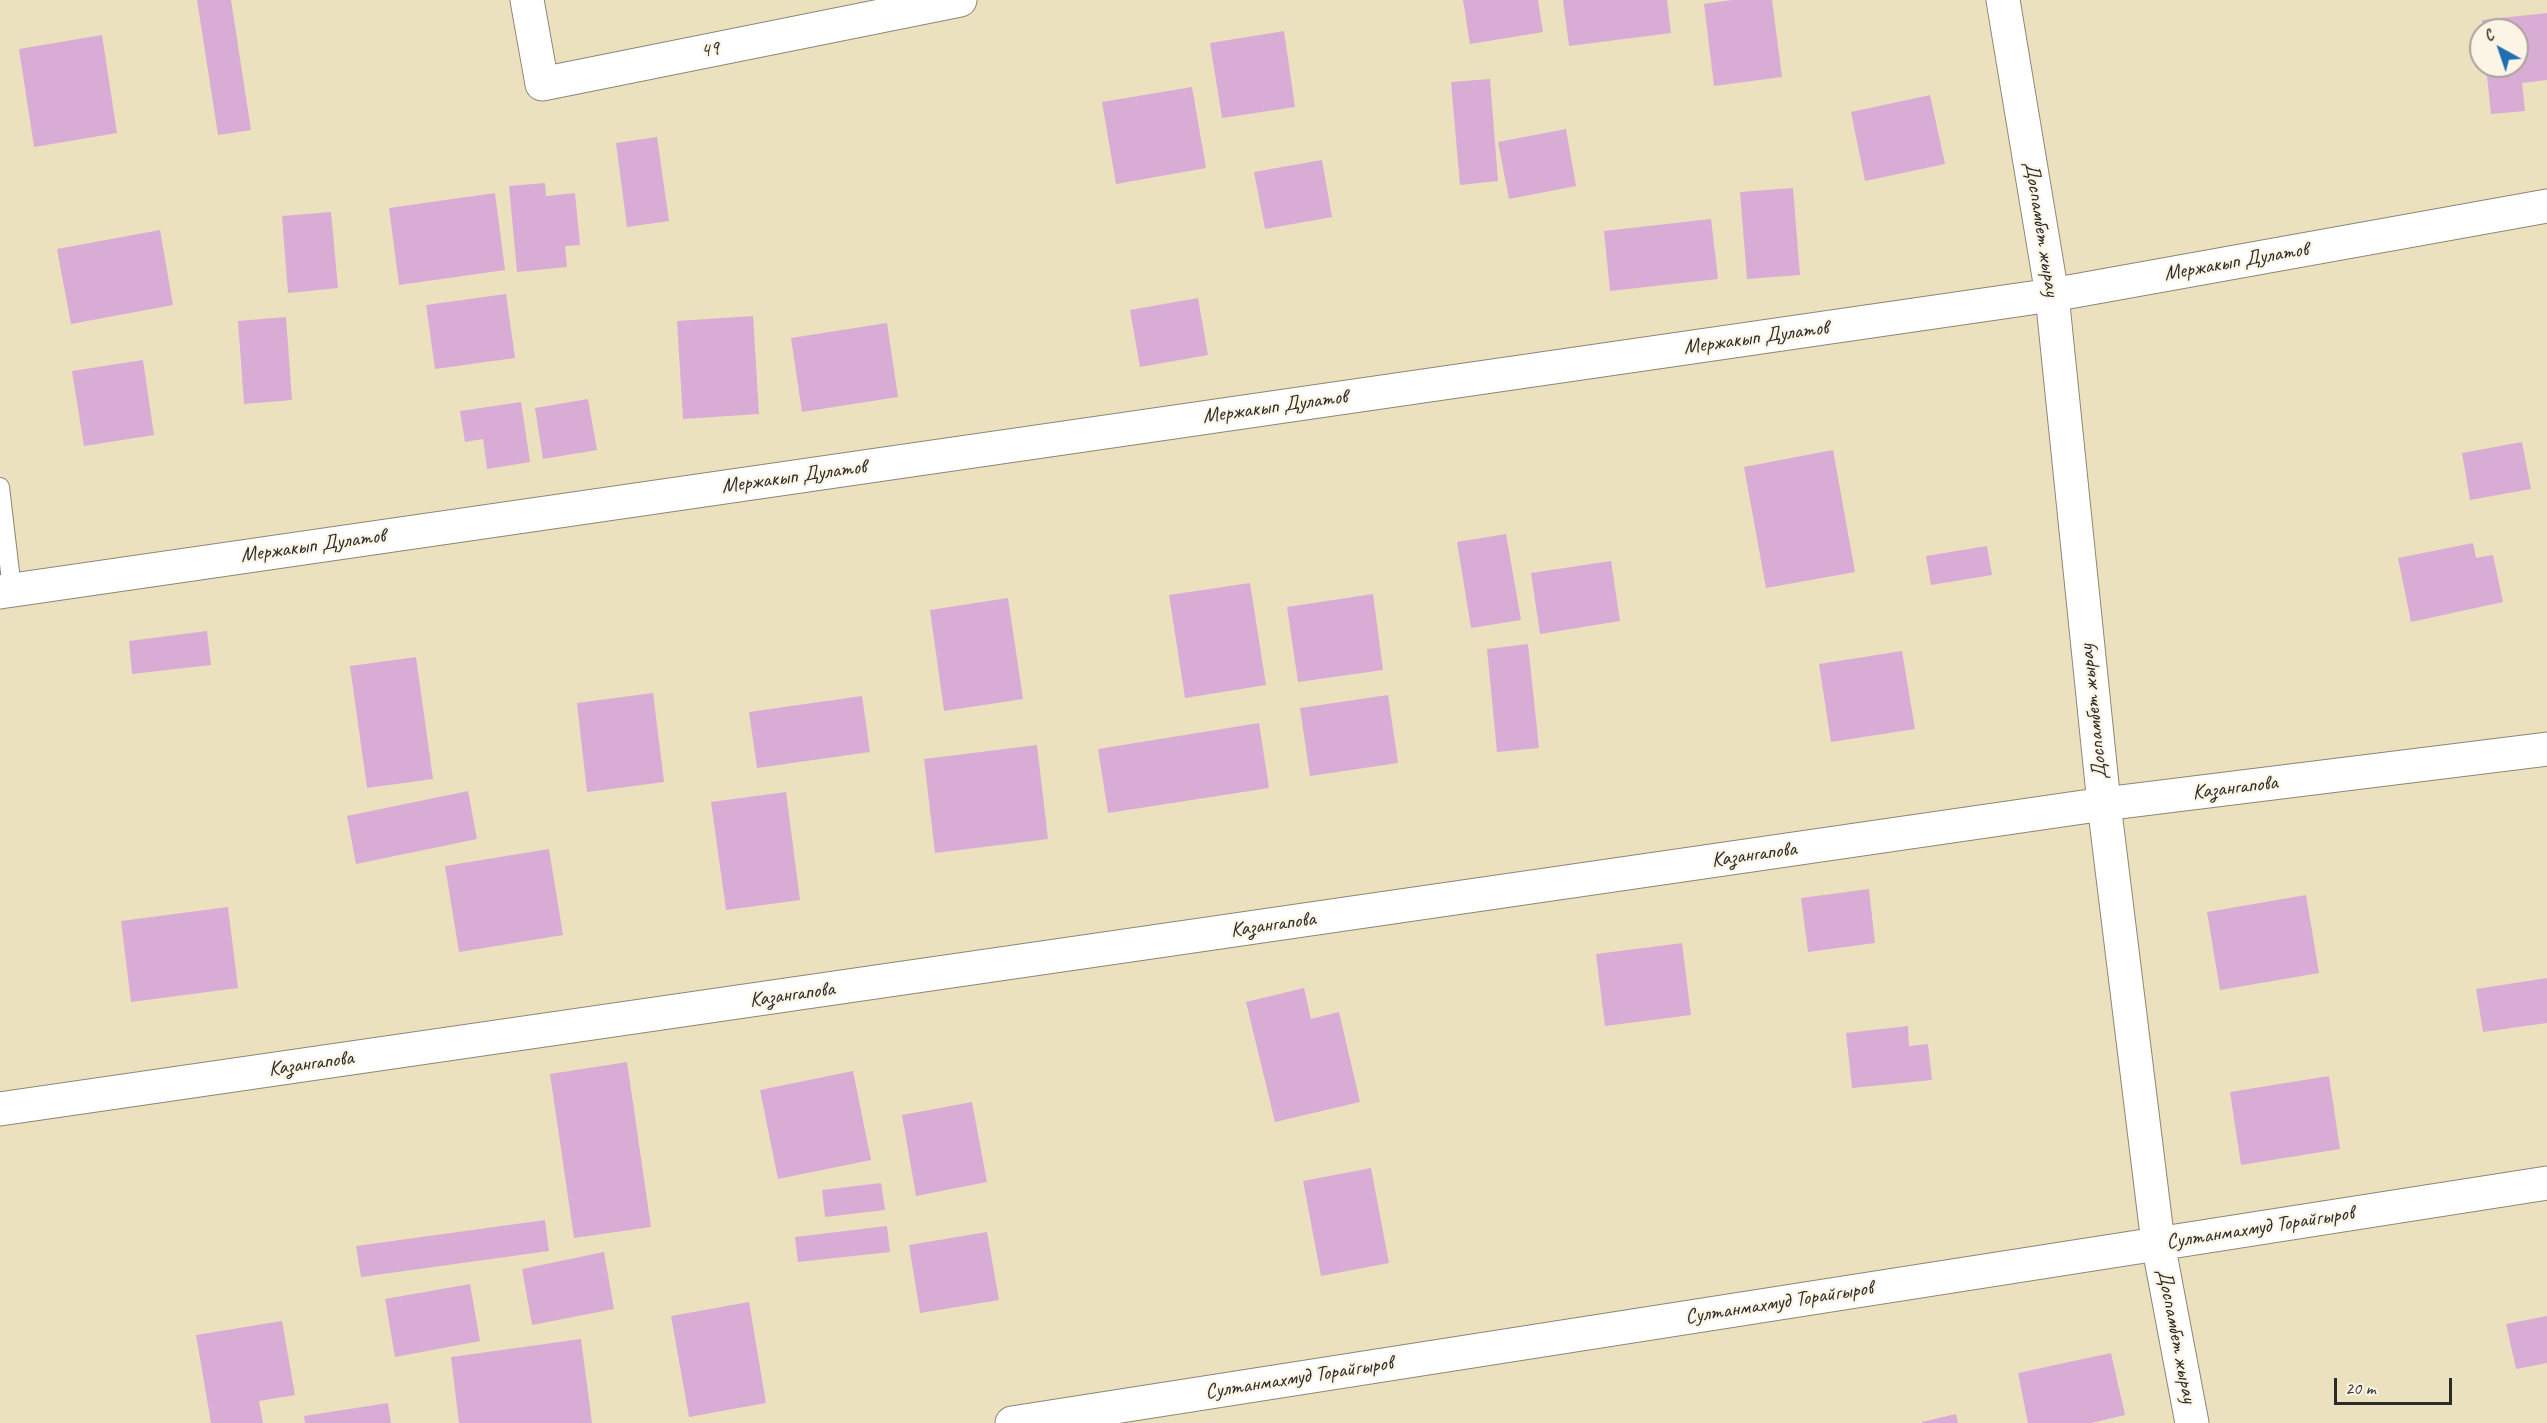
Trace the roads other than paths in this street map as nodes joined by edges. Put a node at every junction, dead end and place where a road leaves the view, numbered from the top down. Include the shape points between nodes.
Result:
1 (528, 0) edge
2 (960, 0) edge
3 (2003, 0) edge
4 (2547, 206) edge
5 (2052, 296) junction
6 (0, 487) edge
7 (6, 590) edge
8 (2547, 748) edge
9 (2104, 804) junction
10 (0, 1109) edge
11 (2547, 1184) edge
12 (2158, 1243) junction
13 (1012, 1423) edge
14 (2192, 1423) edge

1 - 2 street, 49 via 543,84
3 - 5 street, Доспамбет жырау
4 - 5 street, Мержакып Дулатов
5 - 7 street, Мержакып Дулатов
5 - 9 street, Доспамбет жырау
6 - 7 lane
8 - 9 street, Казангапова
9 - 10 street, Казангапова
9 - 12 street, Доспамбет жырау
11 - 12 street, Султанмахмуд Торайгыров
12 - 13 street, Султанмахмуд Торайгыров
12 - 14 street, Доспамбет жырау

